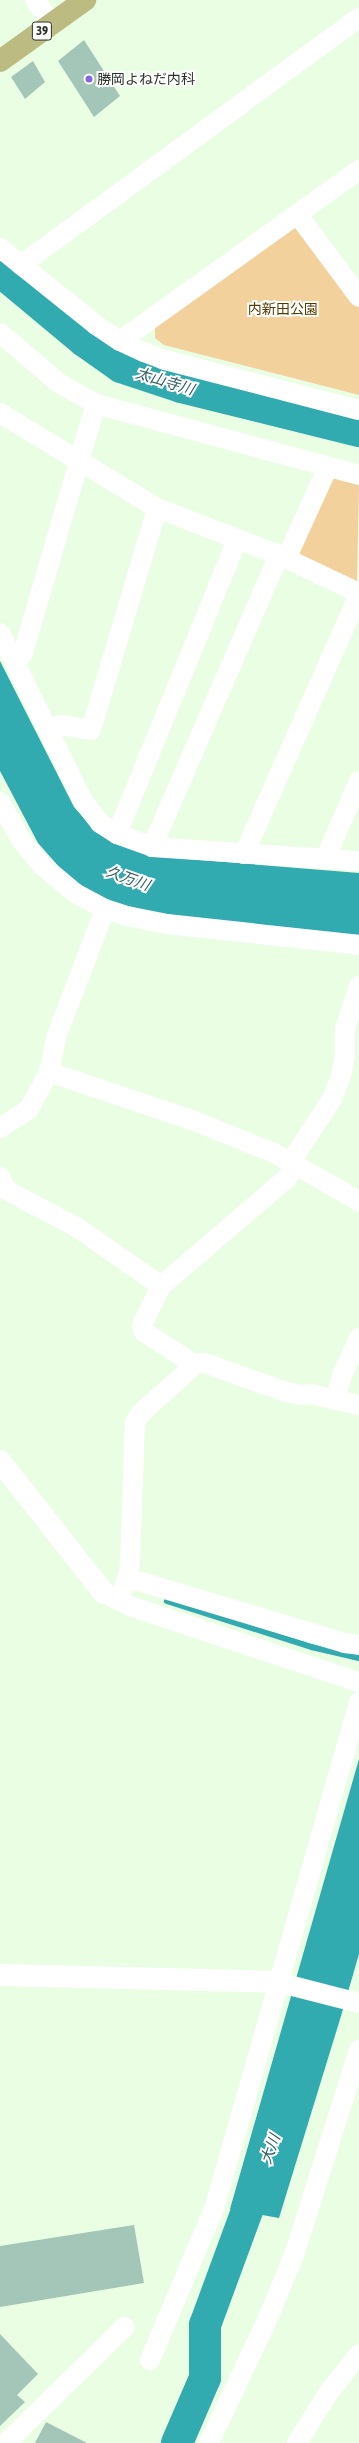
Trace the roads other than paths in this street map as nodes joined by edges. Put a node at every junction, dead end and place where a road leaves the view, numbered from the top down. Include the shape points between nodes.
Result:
1 (35, 0) edge
2 (85, 0) edge
3 (359, 18) edge
4 (52, 24) junction
5 (0, 61) edge
6 (359, 170) edge
7 (298, 215) junction
8 (0, 248) edge
9 (21, 265) junction
10 (359, 297) edge
11 (0, 333) edge
12 (120, 341) junction
13 (96, 404) junction
14 (359, 410) edge
15 (1, 418) edge
16 (79, 460) junction
17 (328, 467) junction
18 (359, 475) edge
19 (157, 508) junction
20 (237, 540) junction
21 (283, 557) junction
22 (359, 594) edge
23 (0, 633) edge
24 (16, 662) junction
25 (48, 729) junction
26 (359, 781) edge
27 (0, 802) edge
28 (118, 834) junction
29 (152, 847) junction
30 (244, 854) junction
31 (325, 859) junction
32 (359, 861) edge
33 (105, 909) junction
34 (359, 945) edge
35 (359, 986) edge
36 (49, 1072) junction
37 (0, 1128) edge
38 (293, 1164) junction
39 (2, 1185) edge
40 (359, 1200) edge
41 (161, 1286) junction
42 (359, 1338) edge
43 (189, 1364) junction
44 (335, 1400) junction
45 (359, 1405) edge
46 (0, 1461) edge
47 (128, 1578) junction
48 (111, 1596) junction
49 (359, 1645) edge
50 (359, 1682) edge
51 (359, 1702) edge
52 (0, 1975) edge
53 (281, 1982) junction
54 (359, 2002) edge
55 (359, 2050) edge
56 (125, 2327) dead end
57 (359, 2354) edge
58 (150, 2360) dead end
59 (6, 2443) edge
60 (209, 2443) edge
61 (297, 2443) edge

1 - 4 street
2 - 4 main road, 39
3 - 9 street
4 - 5 main road, 39
6 - 7 street
7 - 10 street
7 - 12 street
8 - 9 street
9 - 12 street
11 - 13 street via 59,383
12 - 14 street via 165,360
13 - 16 street
13 - 17 street
15 - 16 street
16 - 19 street
16 - 24 street via 23,653
17 - 18 street
17 - 21 street
19 - 20 street
19 - 25 street via 91,730 60,725
20 - 21 street
20 - 28 street
21 - 22 street
21 - 29 street
22 - 30 street
23 - 24 street
24 - 25 street
25 - 28 street via 83,802 100,823
26 - 31 street
27 - 33 street via 21,840 44,867 75,893
28 - 29 street
29 - 30 street
30 - 31 street
31 - 32 street
33 - 34 street via 167,924
33 - 36 street via 56,1035
35 - 38 street via 345,1029 345,1055 341,1076 333,1097
36 - 37 street via 28,1109
36 - 38 street via 192,1120
38 - 40 street
38 - 41 street via 286,1179
39 - 41 street via 78,1228
41 - 43 street via 142,1325 144,1332 188,1360
42 - 44 street via 342,1375
43 - 44 street via 205,1363 283,1391
43 - 47 street via 190,1369 142,1413 135,1423 133,1523
44 - 45 street
46 - 48 street
47 - 48 street
47 - 49 street
48 - 50 street
51 - 53 street
52 - 53 street
53 - 54 street
53 - 58 street via 215,2206
55 - 60 street via 294,2255 268,2318
56 - 59 street
57 - 61 street via 329,2392

